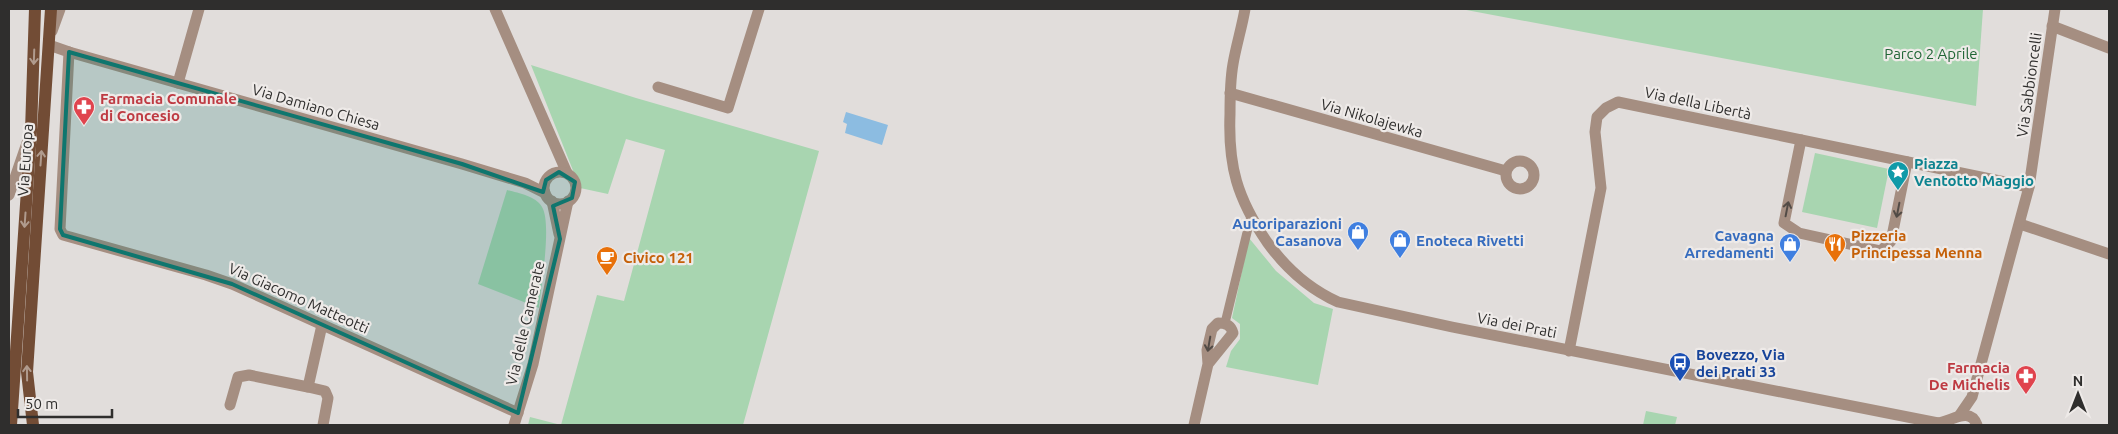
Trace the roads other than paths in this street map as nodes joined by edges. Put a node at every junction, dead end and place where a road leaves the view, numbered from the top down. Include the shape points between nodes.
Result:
1 (35, 9) edge
2 (51, 9) edge
3 (60, 9) edge
4 (199, 9) edge
5 (495, 9) edge
6 (759, 9) edge
7 (1245, 9) edge
8 (2055, 9) edge
9 (2052, 26) junction
10 (49, 41) junction
11 (2109, 48) edge
12 (69, 52) junction
13 (178, 83) junction
14 (658, 87) dead end
15 (1230, 93) junction
16 (31, 131) junction
17 (1801, 140) junction
18 (552, 141) junction
19 (1907, 162) junction
20 (1506, 171) dead end
21 (566, 173) junction
22 (549, 177) junction
23 (525, 184) junction
24 (2029, 187) junction
25 (9, 195) edge
26 (549, 197) junction
27 (568, 201) junction
28 (1251, 216) junction
29 (2020, 224) junction
30 (560, 239) junction
31 (2109, 254) edge
32 (1225, 323) junction
33 (322, 325) junction
34 (1568, 351) junction
35 (1208, 364) junction
36 (308, 387) junction
37 (1972, 397) junction
38 (230, 406) dead end
39 (518, 413) junction
40 (1949, 422) edge
41 (1977, 424) edge
42 (11, 425) edge
43 (33, 425) edge
44 (323, 425) edge
45 (514, 425) edge
46 (1194, 425) edge

1 -> 16 main road, Via Europa
2 - 10 main road, Via Europa
3 - 10 street
4 - 13 street
5 - 18 street, Via delle Camerate
6 - 14 street via 728,108
7 - 15 street, Via dei Prati
8 - 9 street, Via Sabbioncelli
9 - 11 street
9 - 24 street, Via Sabbioncelli
10 - 12 street
43 -> 10 main road, Via Europa via 27,372
12 - 13 street, Via Damiano Chiesa
12 - 33 street, Via Giacomo Matteotti via 60,231 63,235 219,279
13 - 23 street, Via Damiano Chiesa
15 - 20 street, Via Nikolajewka
15 - 28 street, Via dei Prati via 1232,166
16 - 25 street
16 -> 42 main road, Via Europa
17 - 19 street, Via della Libertà
19 -> 17 street via 1891,241 1881,251 1798,234 1784,224
17 - 34 street, Via della Libertà via 1626,103 1618,102 1606,108 1598,117 1595,132 1601,188
18 - 21 street, Via delle Camerate
18 - 22 street, Via delle Camerate
19 - 24 street, Via della Libertà
21 - 22 street via 559,172
21 - 27 street, Via delle Camerate via 576,188
22 - 23 street, Via Damiano Chiesa
22 - 26 street, Via delle Camerate
23 - 26 street, Via Damiano Chiesa
24 - 29 street, Via Sabbioncelli
26 - 27 street via 557,203
26 - 30 street, Via delle Camerate
27 - 30 street, Via delle Camerate
28 - 32 street
28 - 34 street, Via dei Prati via 1285,264 1302,280 1334,300
29 - 31 street
29 - 37 street, Via Sabbioncelli
30 - 39 street, Via delle Camerate via 533,364
32 -> 35 street via 1218,323 1212,329 1207,350
32 - 35 street via 1233,333
33 - 36 street
33 - 39 street, Via Giacomo Matteotti
34 - 40 street, Via dei Prati
35 - 46 street
36 - 38 street via 249,375 238,376
36 - 44 street via 325,391 328,398
37 - 40 street, Via Sabbioncelli
37 - 41 street, Via Sabbioncelli
39 - 45 street, Via delle Camerate
40 - 41 street, Via dei Prati via 1970,416

